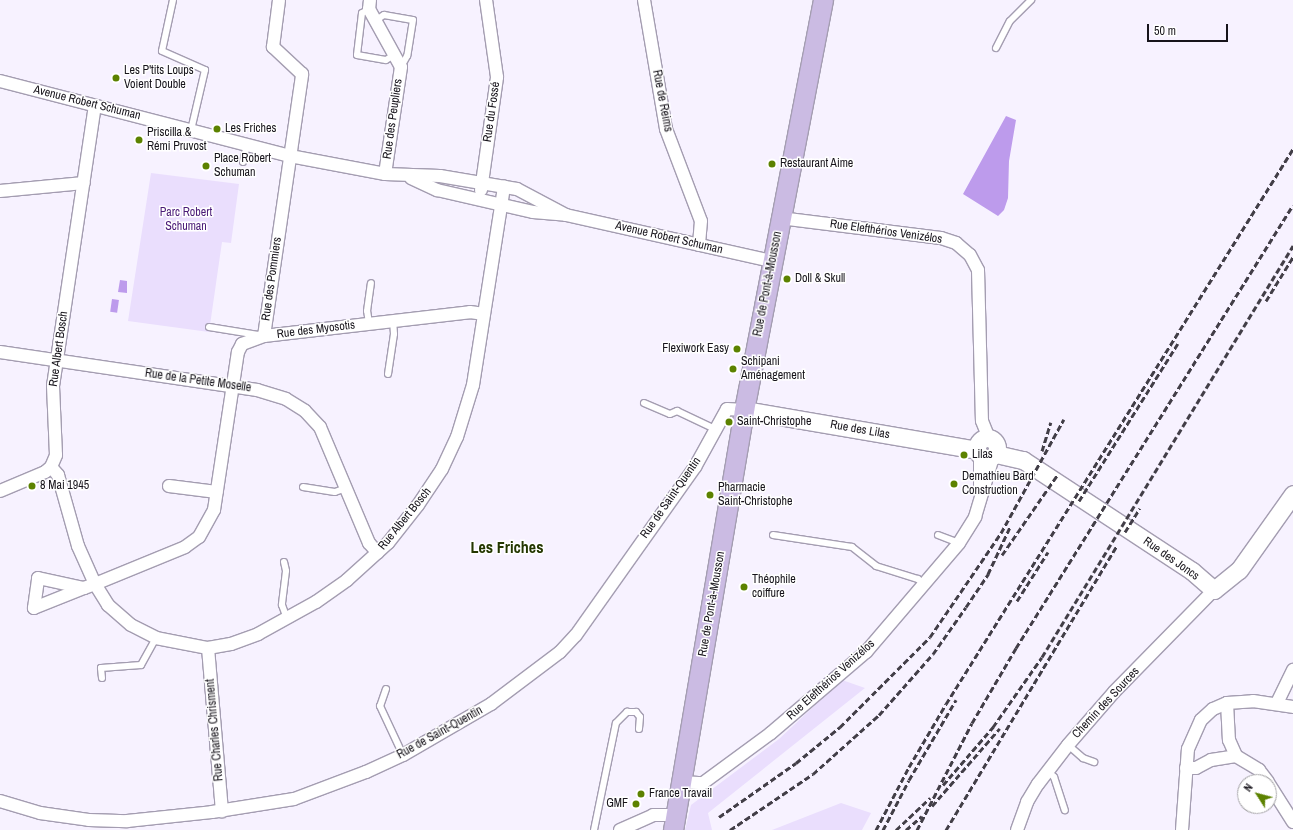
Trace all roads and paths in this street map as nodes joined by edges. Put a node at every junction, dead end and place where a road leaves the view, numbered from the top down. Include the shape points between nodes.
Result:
1 (173, 0) edge
2 (279, 0) edge
3 (486, 0) edge
4 (644, 0) edge
5 (823, 0) edge
6 (1031, 0) edge
7 (369, 5) edge
8 (375, 21) junction
9 (996, 48) dead end
10 (394, 55) junction
11 (401, 67) junction
12 (0, 81) edge
13 (95, 106) junction
14 (192, 130) junction
15 (247, 145) junction
16 (290, 156) junction
17 (243, 162) dead end
18 (386, 174) junction
19 (408, 177) junction
20 (482, 182) junction
21 (84, 183) junction
22 (504, 186) junction
23 (0, 191) edge
24 (479, 200) junction
25 (501, 204) junction
26 (566, 215) junction
27 (780, 218) junction
28 (699, 244) junction
29 (772, 261) junction
30 (371, 283) dead end
31 (484, 314) junction
32 (393, 320) junction
33 (368, 323) junction
34 (209, 327) dead end
35 (264, 336) junction
36 (0, 352) edge
37 (57, 361) junction
38 (388, 374) dead end
39 (233, 386) junction
40 (644, 404) dead end
41 (744, 410) junction
42 (715, 429) junction
43 (988, 450) junction
44 (51, 467) junction
45 (169, 486) dead end
46 (303, 487) dead end
47 (346, 488) junction
48 (0, 491) edge
49 (217, 492) junction
50 (1293, 494) edge
51 (938, 534) dead end
52 (773, 535) dead end
53 (959, 543) junction
54 (378, 553) junction
55 (284, 562) dead end
56 (924, 585) junction
57 (89, 586) junction
58 (1214, 590) junction
59 (287, 619) junction
60 (156, 638) junction
61 (208, 648) junction
62 (1293, 670) edge
63 (102, 678) dead end
64 (386, 689) dead end
65 (1227, 703) junction
66 (1277, 703) junction
67 (1293, 707) edge
68 (639, 729) dead end
69 (1068, 745) junction
70 (403, 755) junction
71 (1236, 756) junction
72 (1094, 762) dead end
73 (1186, 768) junction
74 (1048, 770) junction
75 (1262, 774) edge
76 (681, 782) junction
77 (1277, 797) edge
78 (0, 801) edge
79 (1065, 810) dead end
80 (222, 811) junction
81 (1293, 822) edge
82 (674, 823) edge
83 (594, 830) edge
84 (620, 830) edge
85 (1017, 830) edge
86 (1182, 830) edge

1 - 14 lane via 162,51 205,70
2 - 16 street, Rue des Pommiers via 273,47 302,74
3 - 20 street, Rue du Fossé via 497,77
4 - 28 street, Rue de Reims via 666,129 701,221
5 - 27 main road, Rue de Pont-à-Mousson
6 - 9 lane via 1010,21
7 - 8 street, Rue des Peupliers
7 - 10 lane via 362,13 357,55 386,60
8 - 10 street, Rue des Peupliers
8 - 11 lane via 384,16 413,20 407,56
10 - 11 street, Rue des Peupliers
11 - 18 street, Rue des Peupliers
12 - 13 street, Avenue Robert Schuman
13 - 14 street, Avenue Robert Schuman
13 - 21 street, Rue Albert Bosch
14 - 15 street, Avenue Robert Schuman
15 - 16 street, Avenue Robert Schuman
15 - 17 lane
16 - 18 street, Avenue Robert Schuman
16 - 35 street, Rue des Pommiers
18 - 19 street, Avenue Robert Schuman
19 - 20 street, Avenue Robert Schuman via 440,176
19 - 24 street, Avenue Robert Schuman via 437,190
20 - 22 street, Avenue Robert Schuman
20 - 24 street, Rue du Fossé
21 - 23 street
21 - 37 street, Rue Albert Bosch
22 - 25 street, Rue Albert Bosch
22 - 26 street, Avenue Robert Schuman via 516,188 538,198
24 - 25 street, Avenue Robert Schuman
25 - 26 street, Avenue Robert Schuman via 532,212
25 - 31 street, Rue Albert Bosch
26 - 28 street, Avenue Robert Schuman
27 - 29 main road, Rue de Pont-à-Mousson
27 - 43 street, Rue Elefthérios Venizélos via 941,238 956,243 970,255 978,270 982,421
28 - 29 street, Avenue Robert Schuman
29 - 41 main road, Rue de Pont-à-Mousson
30 - 33 lane, Rue des Myosotis
31 - 32 street, Rue des Myosotis via 470,312
31 - 54 street, Rue Albert Bosch via 470,401 457,437 442,470 418,505
32 - 33 street, Rue des Myosotis
32 - 38 lane via 394,334
33 - 35 street, Rue des Myosotis
34 - 35 lane
35 - 39 street, Rue des Pommiers via 242,344 238,352
36 - 37 street, Rue de la Petite Moselle
37 - 39 street, Rue de la Petite Moselle
37 - 44 street, Rue Albert Bosch via 52,399 56,455
39 - 47 street, Rue de la Petite Moselle via 275,394 305,411 325,435
39 - 49 street
40 - 42 lane via 670,414 677,411
41 - 42 street, Rue de Saint-Quentin via 727,409
41 - 43 street, Rue des Lilas
41 - 76 main road, Rue de Pont-à-Mousson
42 - 70 street, Rue de Saint-Quentin via 695,467 576,635 541,668 491,704
43 - 53 street, Rue Elefthérios Venizélos via 980,503 975,517
43 - 58 street, Rue des Joncs via 1019,454 1023,460 1192,571
44 - 48 street
44 - 57 street, Rue Albert Bosch via 58,474
45 - 49 street
46 - 47 lane via 335,492
47 - 54 street, Rue de la Petite Moselle via 369,543
49 - 57 street via 209,522 199,537 185,547
50 - 58 street via 1239,570
51 - 53 lane
52 - 56 lane via 852,547 876,566 918,579
53 - 56 street, Rue Elefthérios Venizélos
54 - 59 street, Rue Albert Bosch via 347,580
55 - 59 lane via 286,571 282,605
56 - 76 street, Rue Elefthérios Venizélos via 866,652 771,733 703,783
57 - 60 street, Rue Albert Bosch via 132,625
58 - 69 street, Chemin des Sources via 1114,692
59 - 61 street, Rue Albert Bosch via 258,634
60 - 61 street, Rue Albert Bosch via 182,646
60 - 63 lane via 141,665 101,668
61 - 80 street, Rue Charles Chrisment
62 - 66 street
64 - 70 lane via 380,706
65 - 66 street
65 - 71 street via 1229,740
65 - 73 street via 1213,709 1201,720 1188,749
66 - 67 street
68 - 83 lane via 640,717 636,712 627,712 616,723
69 - 72 lane via 1083,758
69 - 74 street, Chemin des Sources
70 - 80 street, Rue de Saint-Quentin via 294,799
71 - 73 street via 1211,760 1196,768
71 - 75 street
73 - 86 street
74 - 79 lane via 1054,777
74 - 85 street, Chemin des Sources via 1027,802
76 - 82 main road, Rue de Pont-à-Mousson
77 - 81 street
78 - 80 street, Rue de Saint-Quentin via 40,813 89,820 127,821
82 - 84 street via 652,814

